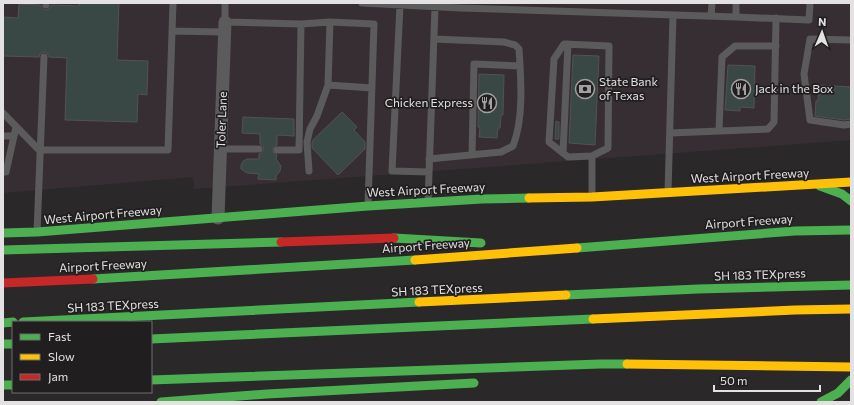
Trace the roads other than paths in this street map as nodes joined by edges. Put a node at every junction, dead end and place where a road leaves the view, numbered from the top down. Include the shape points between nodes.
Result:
1 (173, 3) edge
2 (225, 3) edge
3 (362, 3) edge
4 (712, 3) edge
5 (736, 3) edge
6 (810, 3) edge
7 (400, 6) junction
8 (435, 7) junction
9 (673, 15) junction
10 (712, 16) junction
11 (736, 17) junction
12 (776, 18) junction
13 (330, 22) junction
14 (301, 24) junction
15 (225, 27) junction
16 (172, 31) junction
17 (434, 39) junction
18 (851, 40) edge
19 (568, 44) junction
20 (776, 46) junction
21 (44, 57) dead end
22 (520, 66) junction
23 (328, 85) junction
24 (372, 88) junction
25 (3, 113) edge
26 (851, 124) edge
27 (16, 127) junction
28 (719, 130) junction
29 (670, 133) junction
30 (3, 136) edge
31 (14, 136) junction
32 (221, 149) junction
33 (259, 149) dead end
34 (39, 150) junction
35 (277, 150) dead end
36 (563, 153) junction
37 (472, 155) junction
38 (592, 156) junction
39 (429, 159) junction
40 (309, 171) dead end
41 (3, 172) edge
42 (429, 172) junction
43 (847, 172) dead end
44 (851, 182) edge
45 (829, 183) junction
46 (812, 184) junction
47 (668, 193) junction
48 (592, 197) junction
49 (851, 201) edge
50 (428, 203) junction
51 (368, 206) junction
52 (218, 218) junction
53 (851, 230) edge
54 (37, 232) junction
55 (3, 233) edge
56 (564, 248) junction
57 (3, 250) edge
58 (3, 282) edge
59 (851, 285) edge
60 (851, 309) edge
61 (45, 321) edge
62 (152, 339) edge
63 (600, 364) junction
64 (851, 367) edge
65 (548, 375) dead end
66 (152, 380) edge
67 (851, 380) edge
68 (480, 383) dead end
69 (161, 402) edge
70 (820, 402) edge

1 - 16 lane
2 - 15 lane
3 - 7 lane
4 - 10 lane
5 - 11 lane
6 - 12 lane via 809,20
7 - 8 lane
7 - 42 lane via 392,171
8 - 9 lane
8 - 17 lane
9 - 10 lane
9 - 29 lane
10 - 11 lane
11 - 12 lane
12 - 20 lane
13 - 14 lane
13 - 23 lane
13 - 24 lane via 374,24
14 - 15 lane
14 - 35 lane via 298,150
15 - 16 lane
15 - 32 street, Toler Lane
16 - 34 lane via 168,150
17 - 22 lane via 504,42 515,45 519,49
17 - 39 lane
18 - 26 lane via 810,39 804,74 810,120
19 - 36 lane
19 - 36 lane via 564,44 554,59 549,142
19 - 38 lane via 609,46 608,148
20 - 28 lane via 735,46 722,56
20 - 28 lane via 774,122 768,129
21 - 34 lane
22 - 37 lane via 521,93 517,136 513,146 501,152
22 - 37 lane via 474,64
23 - 24 lane
23 - 40 lane via 310,128 307,142
24 - 51 lane
25 - 27 lane
27 - 31 lane
27 - 34 lane
28 - 29 lane
29 - 47 lane
30 - 31 lane
31 - 41 lane via 6,172
32 - 33 lane
32 - 52 street, Toler Lane
34 - 54 lane
36 - 38 lane via 568,156
37 - 39 lane
38 - 48 lane
39 - 42 lane
42 - 50 lane
43 - 45 main road
44 - 45 main road, West Airport Freeway
45 - 46 main road, West Airport Freeway
46 - 47 main road, West Airport Freeway
46 - 49 main road via 842,194
47 - 48 main road, West Airport Freeway
48 - 50 main road, West Airport Freeway via 482,199
50 - 51 main road, West Airport Freeway
51 - 52 main road, West Airport Freeway
52 - 54 main road, West Airport Freeway
53 - 56 main road, Airport Freeway via 795,231
54 - 55 main road, West Airport Freeway
56 - 57 main road via 400,238
56 - 58 main road, Airport Freeway via 227,271
59 - 61 main road, SH 183 TEXpress via 629,292
60 - 62 main road
63 - 64 main road
63 - 65 main road
63 - 66 main road
67 - 70 main road via 831,398
68 - 69 main road

